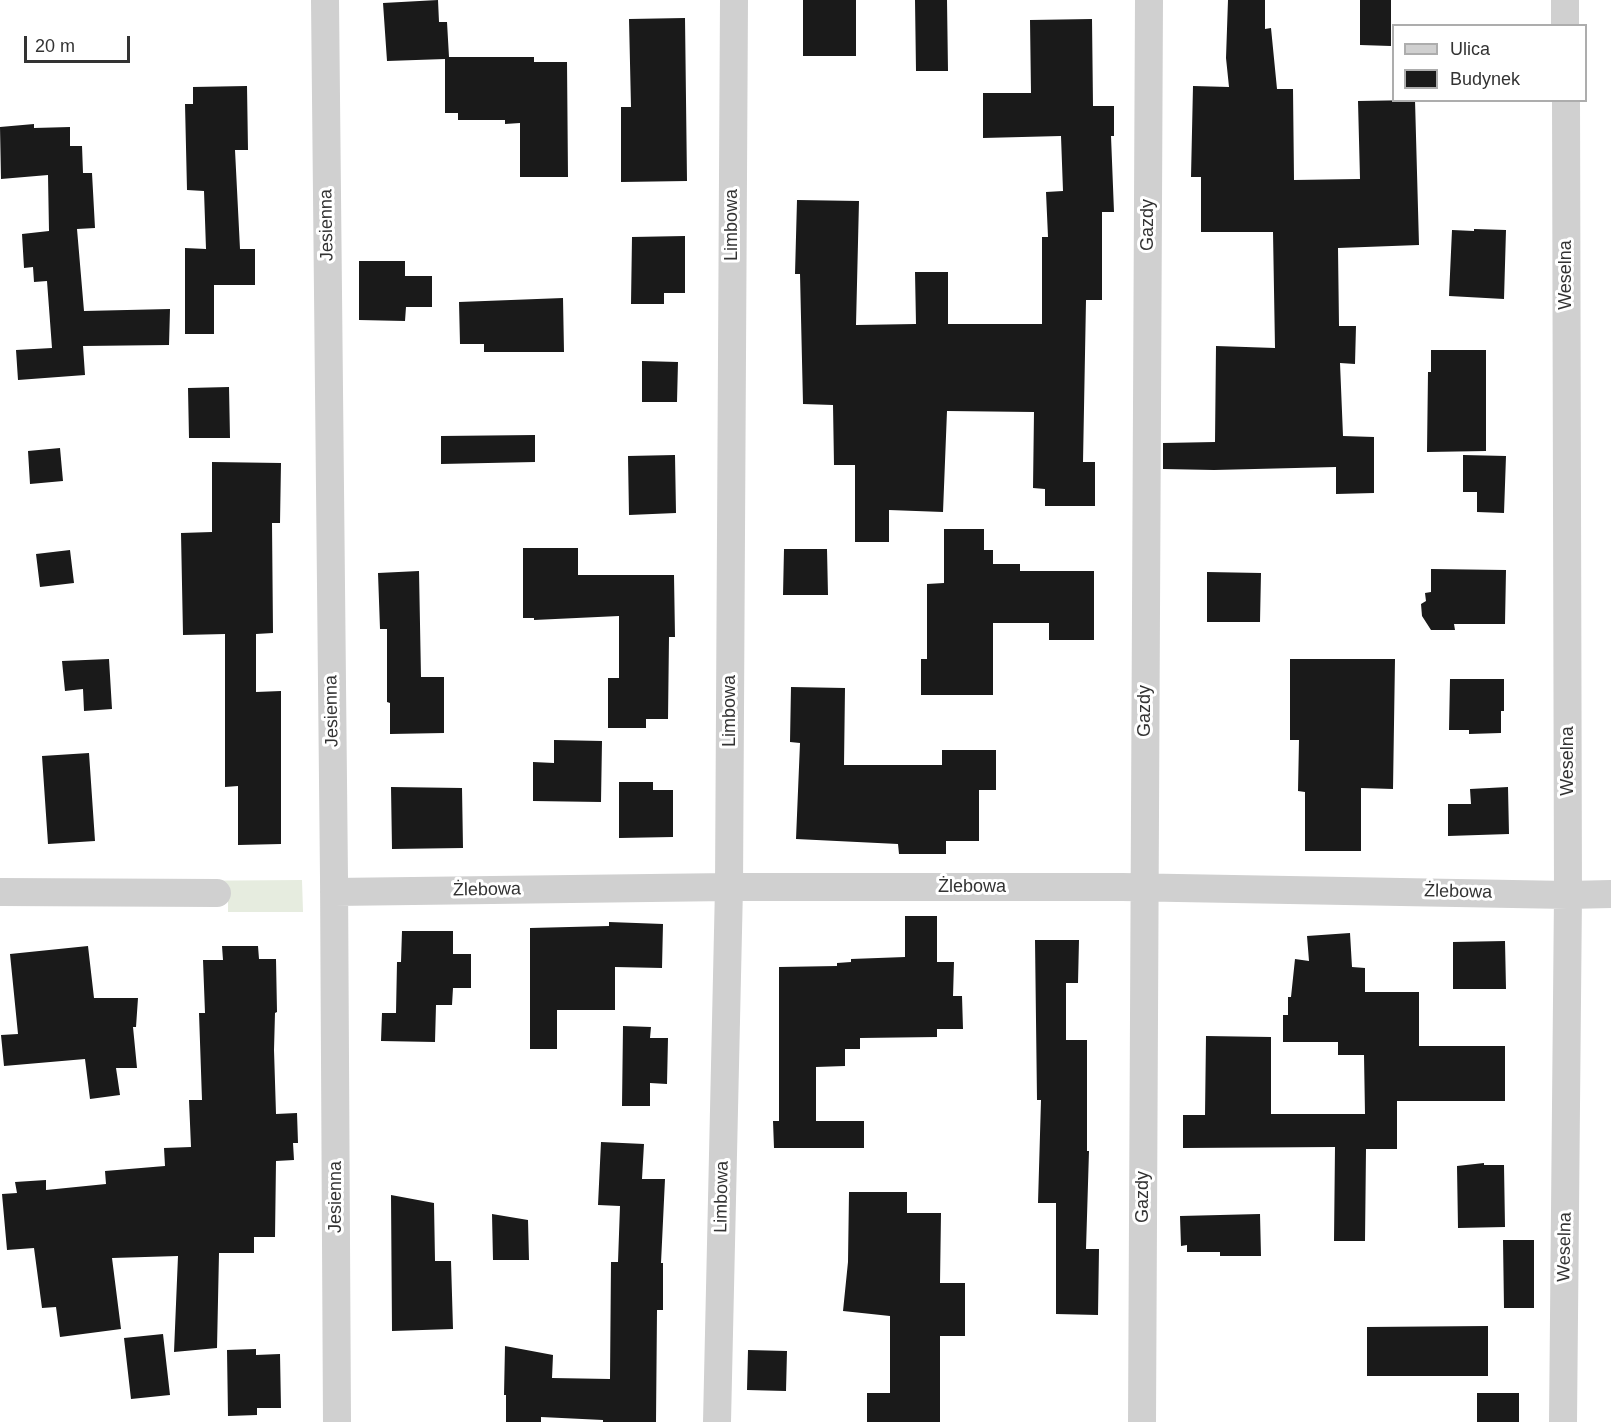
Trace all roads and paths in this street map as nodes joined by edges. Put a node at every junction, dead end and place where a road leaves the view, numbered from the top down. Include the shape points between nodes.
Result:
1 (325, 0) edge
2 (734, 0) edge
3 (1149, 0) edge
4 (1565, 0) edge
5 (1566, 24) edge
6 (1566, 102) edge
7 (729, 886) junction
8 (1144, 887) junction
9 (0, 892) edge
10 (334, 892) junction
11 (217, 893) dead end
12 (1611, 894) edge
13 (1568, 895) junction
14 (337, 1422) edge
15 (717, 1422) edge
16 (1142, 1422) edge
17 (1563, 1422) edge

1 - 10 street, Jesienna
2 - 7 street, Limbowa
3 - 8 street, Gazdy
4 - 5 street
6 - 13 street, Weselna
7 - 8 street, Żlebowa
7 - 10 street, Żlebowa
7 - 15 street, Limbowa
8 - 13 street, Żlebowa
8 - 16 street, Gazdy
9 - 11 street
10 - 14 street, Jesienna
12 - 13 street, Żlebowa
13 - 17 street, Weselna

